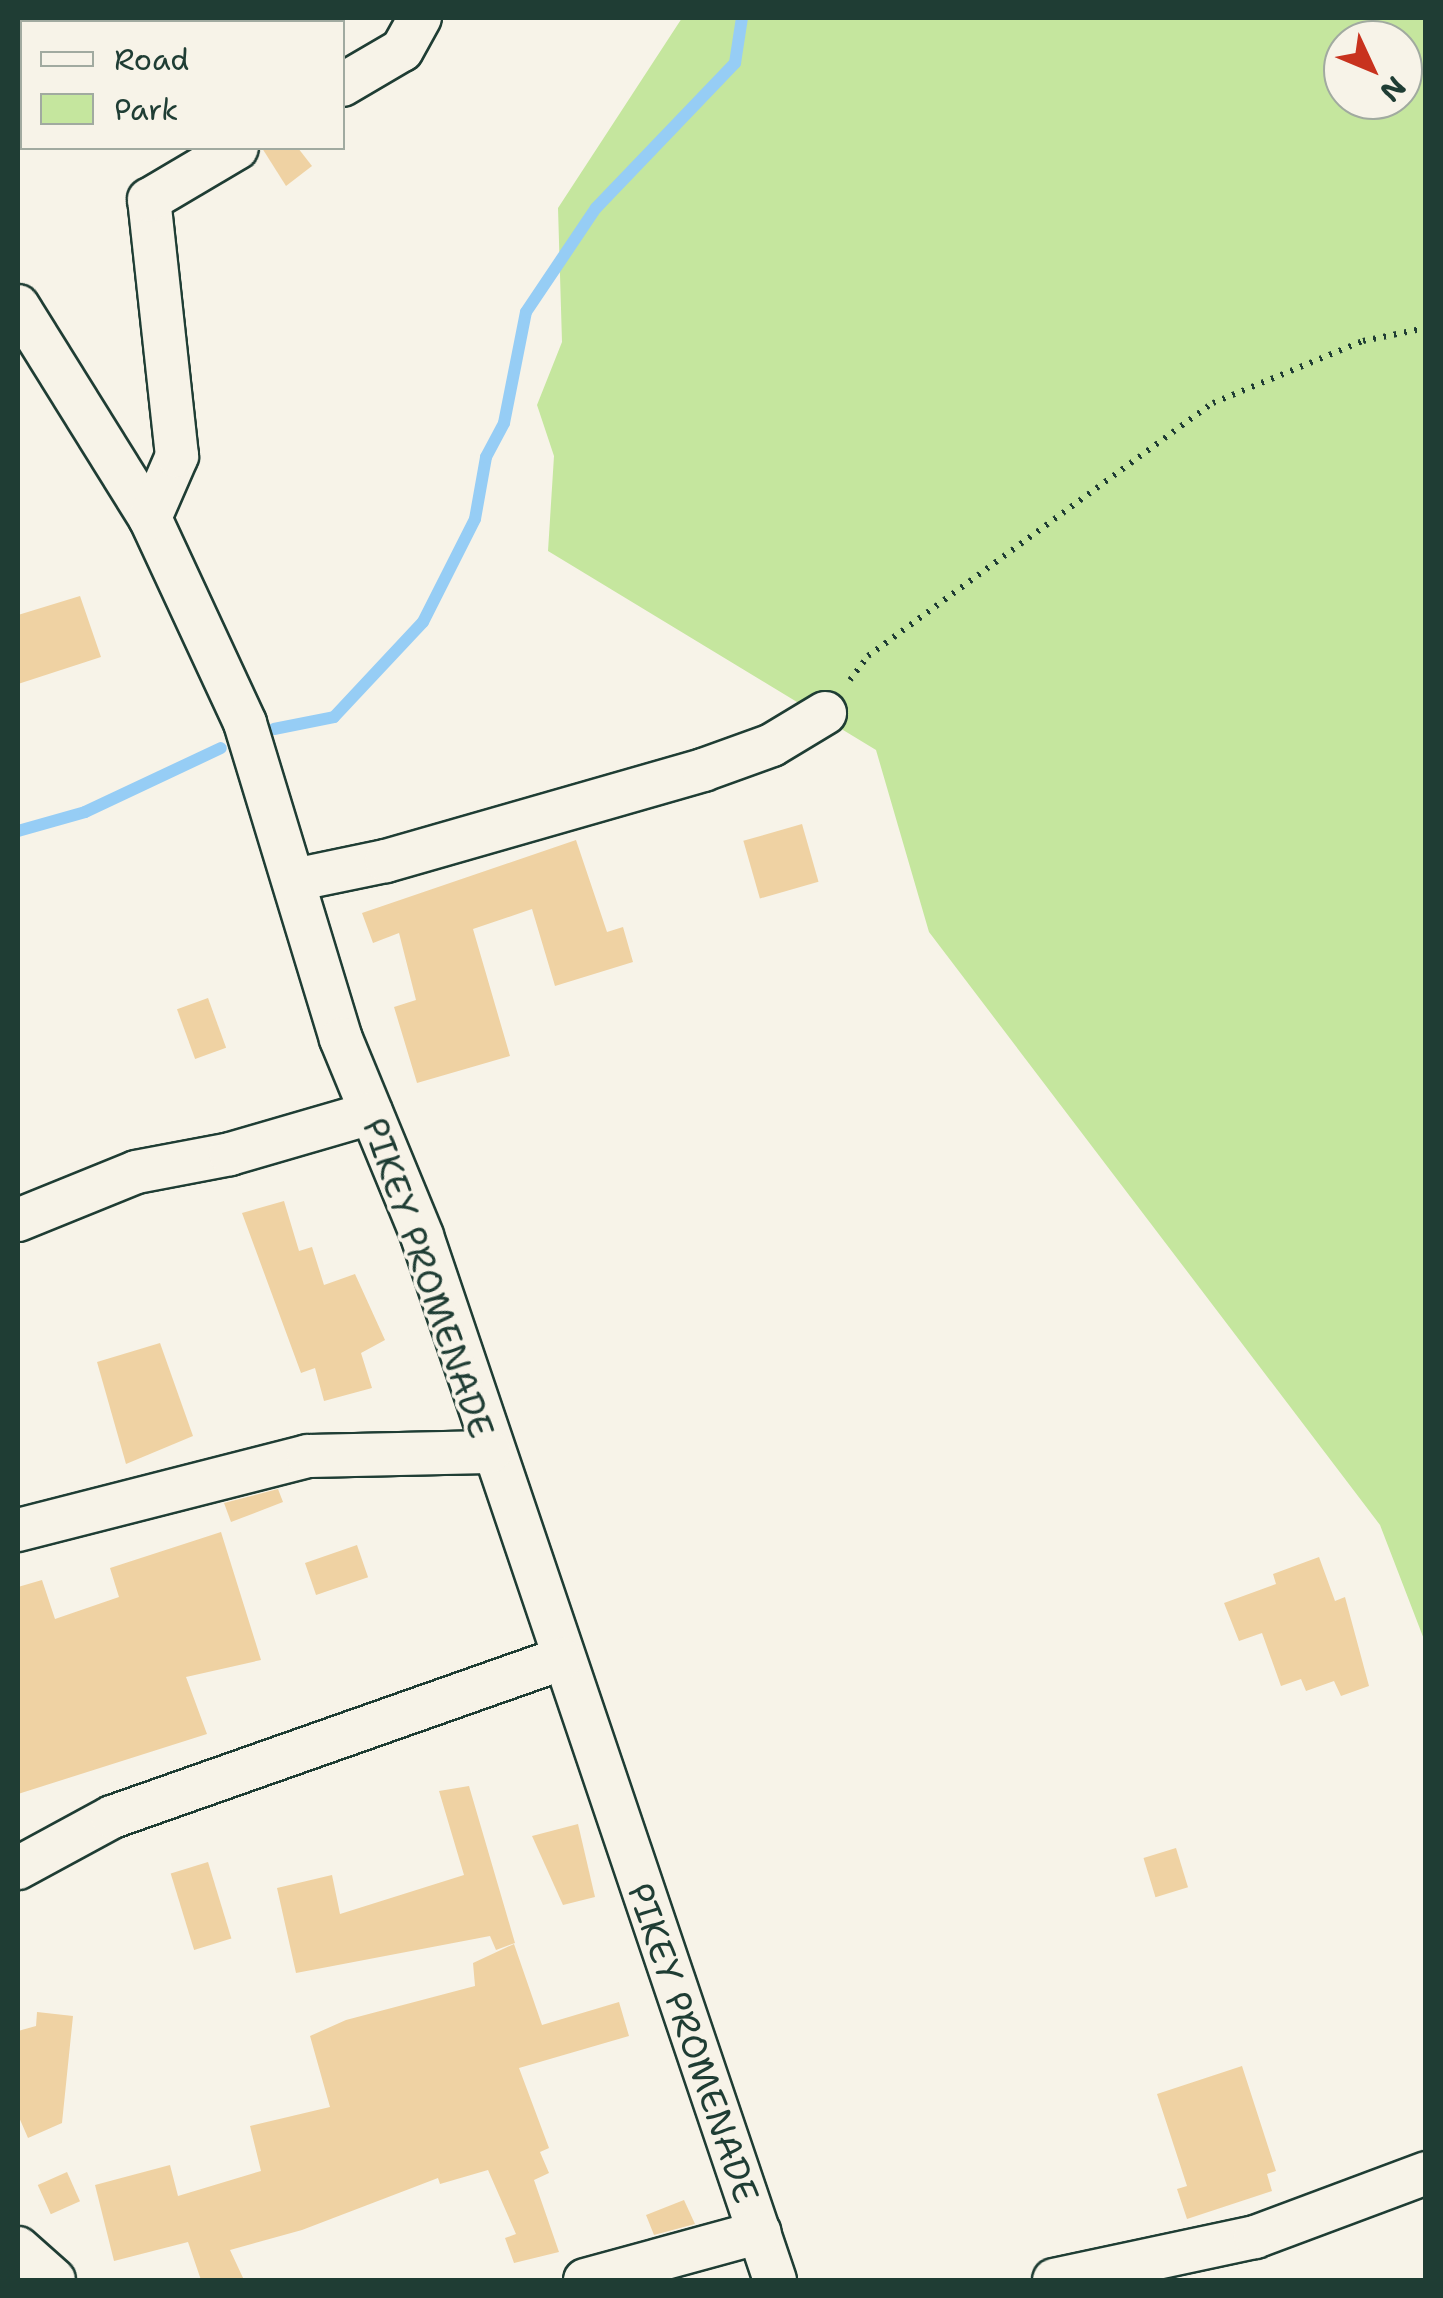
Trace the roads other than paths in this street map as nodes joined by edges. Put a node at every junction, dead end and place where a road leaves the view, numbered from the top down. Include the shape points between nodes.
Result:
1 (420, 18) edge
2 (345, 84) edge
3 (234, 150) edge
4 (18, 306) edge
5 (150, 518) junction
6 (825, 713) road end
7 (294, 880) junction
8 (371, 1113) junction
9 (18, 1220) edge
10 (490, 1452) junction
11 (18, 1530) edge
12 (561, 1659) junction
13 (18, 1868) edge
14 (1426, 2173) edge
15 (760, 2232) junction
16 (18, 2248) edge
17 (54, 2280) edge
18 (585, 2280) edge
19 (775, 2280) edge
20 (1054, 2280) edge

1 - 2 street via 402,50
3 - 5 street via 149,200 177,456
4 - 5 street, PIKEY PROMENADE
5 - 7 street, PIKEY PROMENADE via 244,724
6 - 7 street via 772,745 703,770
7 - 8 street, PIKEY PROMENADE via 341,1040
8 - 9 street via 230,1154 136,1172
8 - 10 street, PIKEY PROMENADE via 422,1236
10 - 11 street via 308,1456
10 - 12 street, PIKEY PROMENADE
12 - 13 street via 112,1817
12 - 15 street, PIKEY PROMENADE
14 - 20 street via 1255,2238
15 - 18 street
15 - 19 street, PIKEY PROMENADE
16 - 17 street

